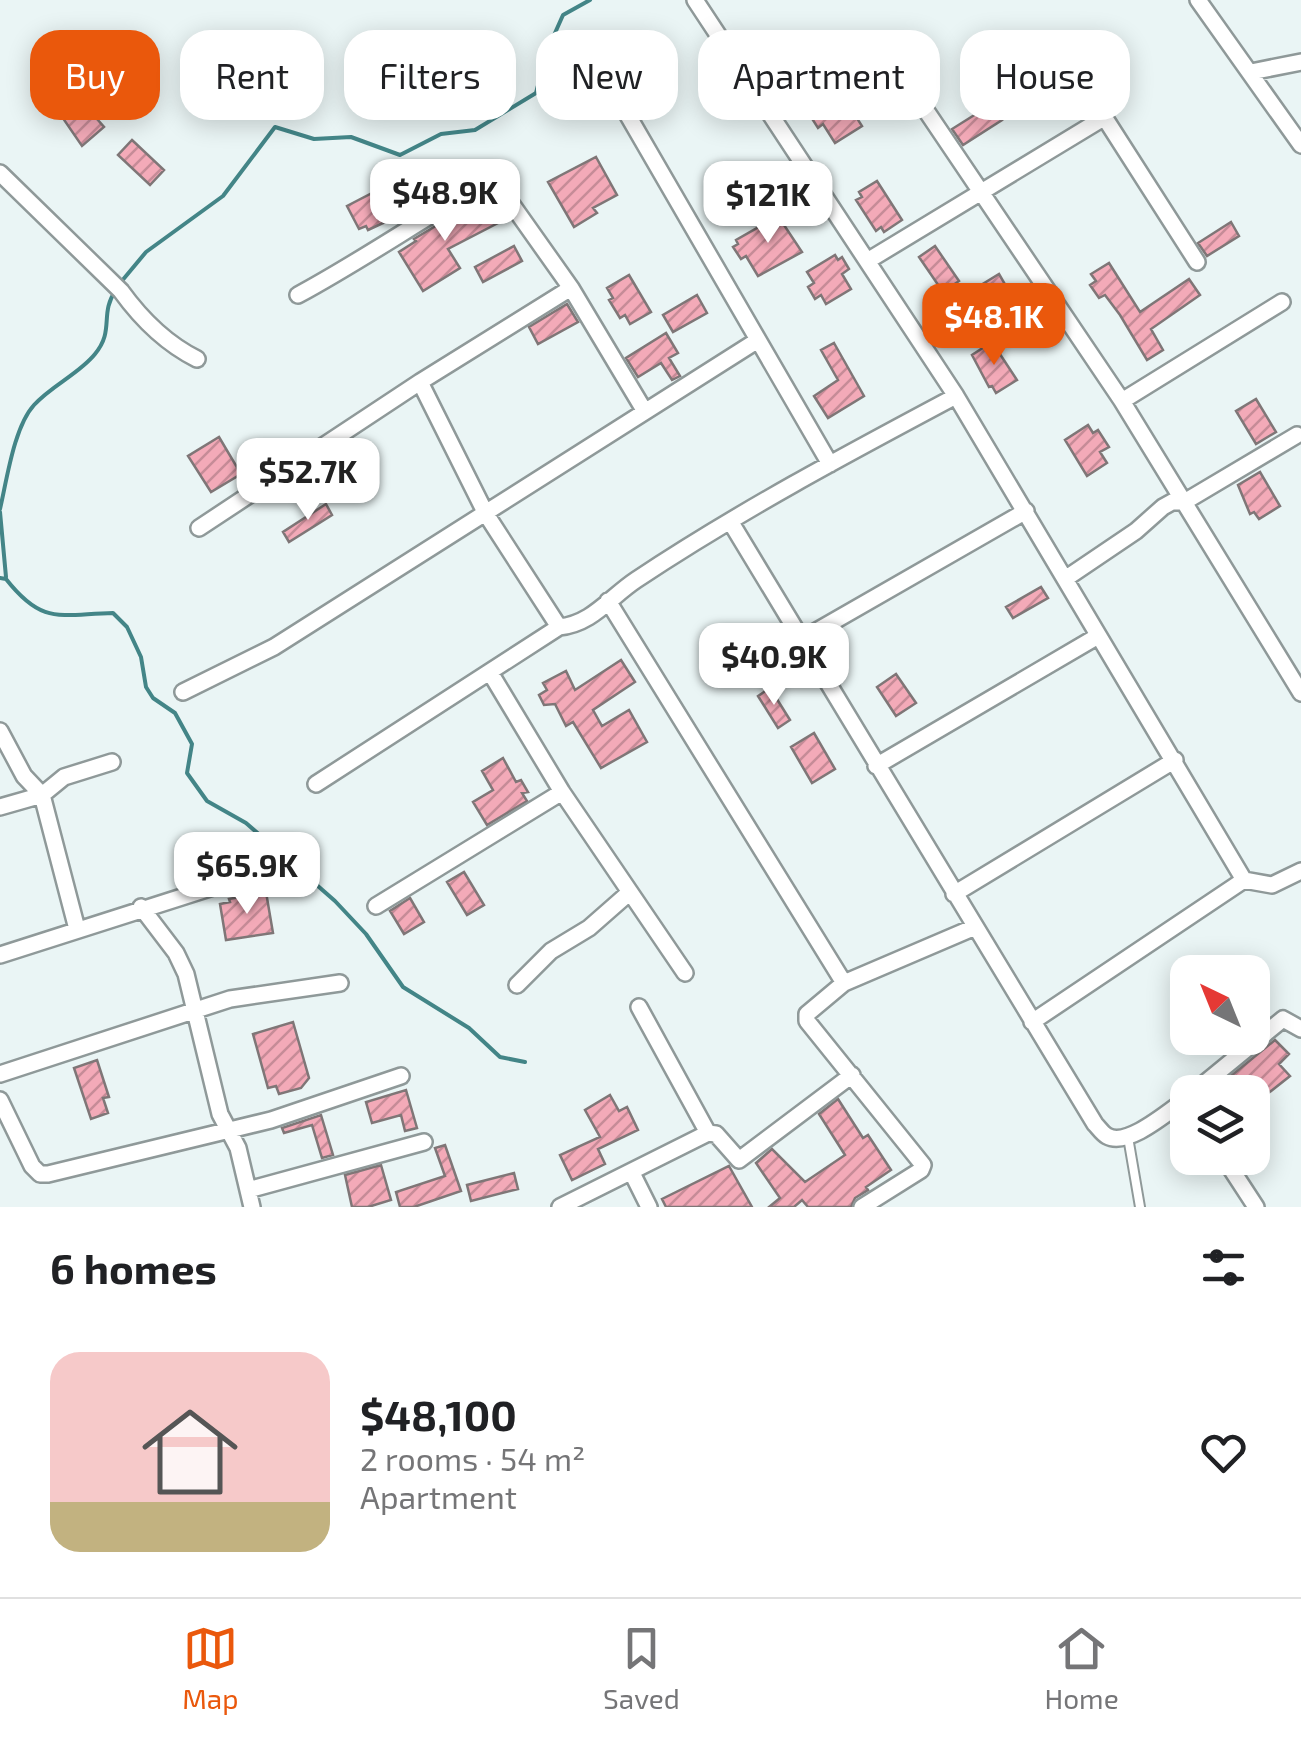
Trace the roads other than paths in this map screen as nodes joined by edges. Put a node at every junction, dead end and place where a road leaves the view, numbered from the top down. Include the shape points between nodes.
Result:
1 (695, 0) edge
2 (1198, 0) edge
3 (1301, 62) edge
4 (1251, 72) junction
5 (631, 120) edge
6 (932, 120) edge
7 (1099, 120) edge
8 (1106, 120) edge
9 (1301, 145) edge
10 (0, 173) edge
11 (980, 190) junction
12 (869, 260) junction
13 (1197, 262) dead end
14 (571, 288) junction
15 (298, 294) dead end
16 (1282, 302) dead end
17 (758, 340) junction
18 (197, 359) dead end
19 (420, 382) junction
20 (956, 396) junction
21 (1122, 401) junction
22 (644, 410) junction
23 (1297, 435) dead end
24 (830, 464) junction
25 (1186, 501) junction
26 (1026, 511) junction
27 (486, 514) junction
28 (730, 521) junction
29 (199, 528) dead end
30 (1064, 578) junction
31 (608, 601) junction
32 (559, 628) junction
33 (1098, 636) junction
34 (801, 640) junction
35 (490, 674) junction
36 (183, 692) dead end
37 (1301, 692) edge
38 (0, 730) edge
39 (1175, 760) junction
40 (112, 762) dead end
41 (876, 766) junction
42 (316, 784) dead end
43 (562, 792) junction
44 (42, 794) junction
45 (0, 807) edge
46 (1301, 871) edge
47 (260, 872) dead end
48 (1244, 880) junction
49 (630, 892) junction
50 (954, 894) junction
51 (376, 906) dead end
52 (142, 908) junction
53 (975, 927) junction
54 (77, 928) junction
55 (0, 955) edge
56 (685, 973) dead end
57 (340, 984) dead end
58 (844, 984) junction
59 (517, 985) dead end
60 (639, 1008) dead end
61 (194, 1009) junction
62 (1032, 1022) junction
63 (1301, 1030) edge
64 (0, 1074) edge
65 (852, 1075) junction
66 (1214, 1075) edge
67 (401, 1076) dead end
68 (0, 1100) edge
69 (1170, 1110) edge
70 (228, 1131) junction
71 (708, 1133) junction
72 (1128, 1136) junction
73 (424, 1142) dead end
74 (632, 1174) junction
75 (1235, 1175) edge
76 (250, 1199) edge
77 (560, 1207) edge
78 (649, 1207) edge
79 (862, 1207) edge
80 (1140, 1207) edge
81 (1256, 1207) edge

1 - 12 street
2 - 4 street
3 - 4 street
4 - 9 street
5 - 17 street
6 - 11 street
7 - 11 street
8 - 13 street
10 - 18 street via 122,290 160,336
11 - 12 street
11 - 21 street
12 - 20 street
14 - 15 street via 491,181
14 - 19 street
14 - 22 street
16 - 21 street
17 - 22 street
17 - 24 street
19 - 27 street
19 - 29 street
20 - 24 street
20 - 26 street
21 - 25 street
22 - 27 street
23 - 25 street
24 - 28 street
25 - 30 street via 1163,507
25 - 37 street
26 - 30 street
26 - 34 street
27 - 32 street
27 - 36 street via 274,646
28 - 31 street
28 - 34 street
30 - 33 street
31 - 32 street via 584,622
31 - 58 street
32 - 35 street
33 - 39 street
33 - 41 street
34 - 41 street
35 - 42 street
35 - 43 street
38 - 44 street via 24,776
39 - 48 street
39 - 50 street
40 - 44 street via 64,778
41 - 50 street
43 - 49 street
43 - 51 street
44 - 45 street
44 - 54 street
46 - 48 street via 1272,885
47 - 52 street
48 - 62 street
49 - 56 street
49 - 59 street via 550,950
50 - 53 street
52 - 54 street
52 - 61 street via 176,952
53 - 58 street
53 - 62 street
54 - 55 street
57 - 61 street
58 - 65 street via 806,1017
60 - 71 street
61 - 64 street
61 - 70 street
62 - 72 street via 1095,1124 1107,1136
63 - 66 street via 1282,1019
65 - 71 street via 738,1160
65 - 79 street via 923,1166
67 - 70 street
68 - 70 street via 40,1174
69 - 72 street
70 - 76 street
71 - 74 street
72 - 80 lane
73 - 76 street
74 - 77 street
74 - 78 street
75 - 81 street

